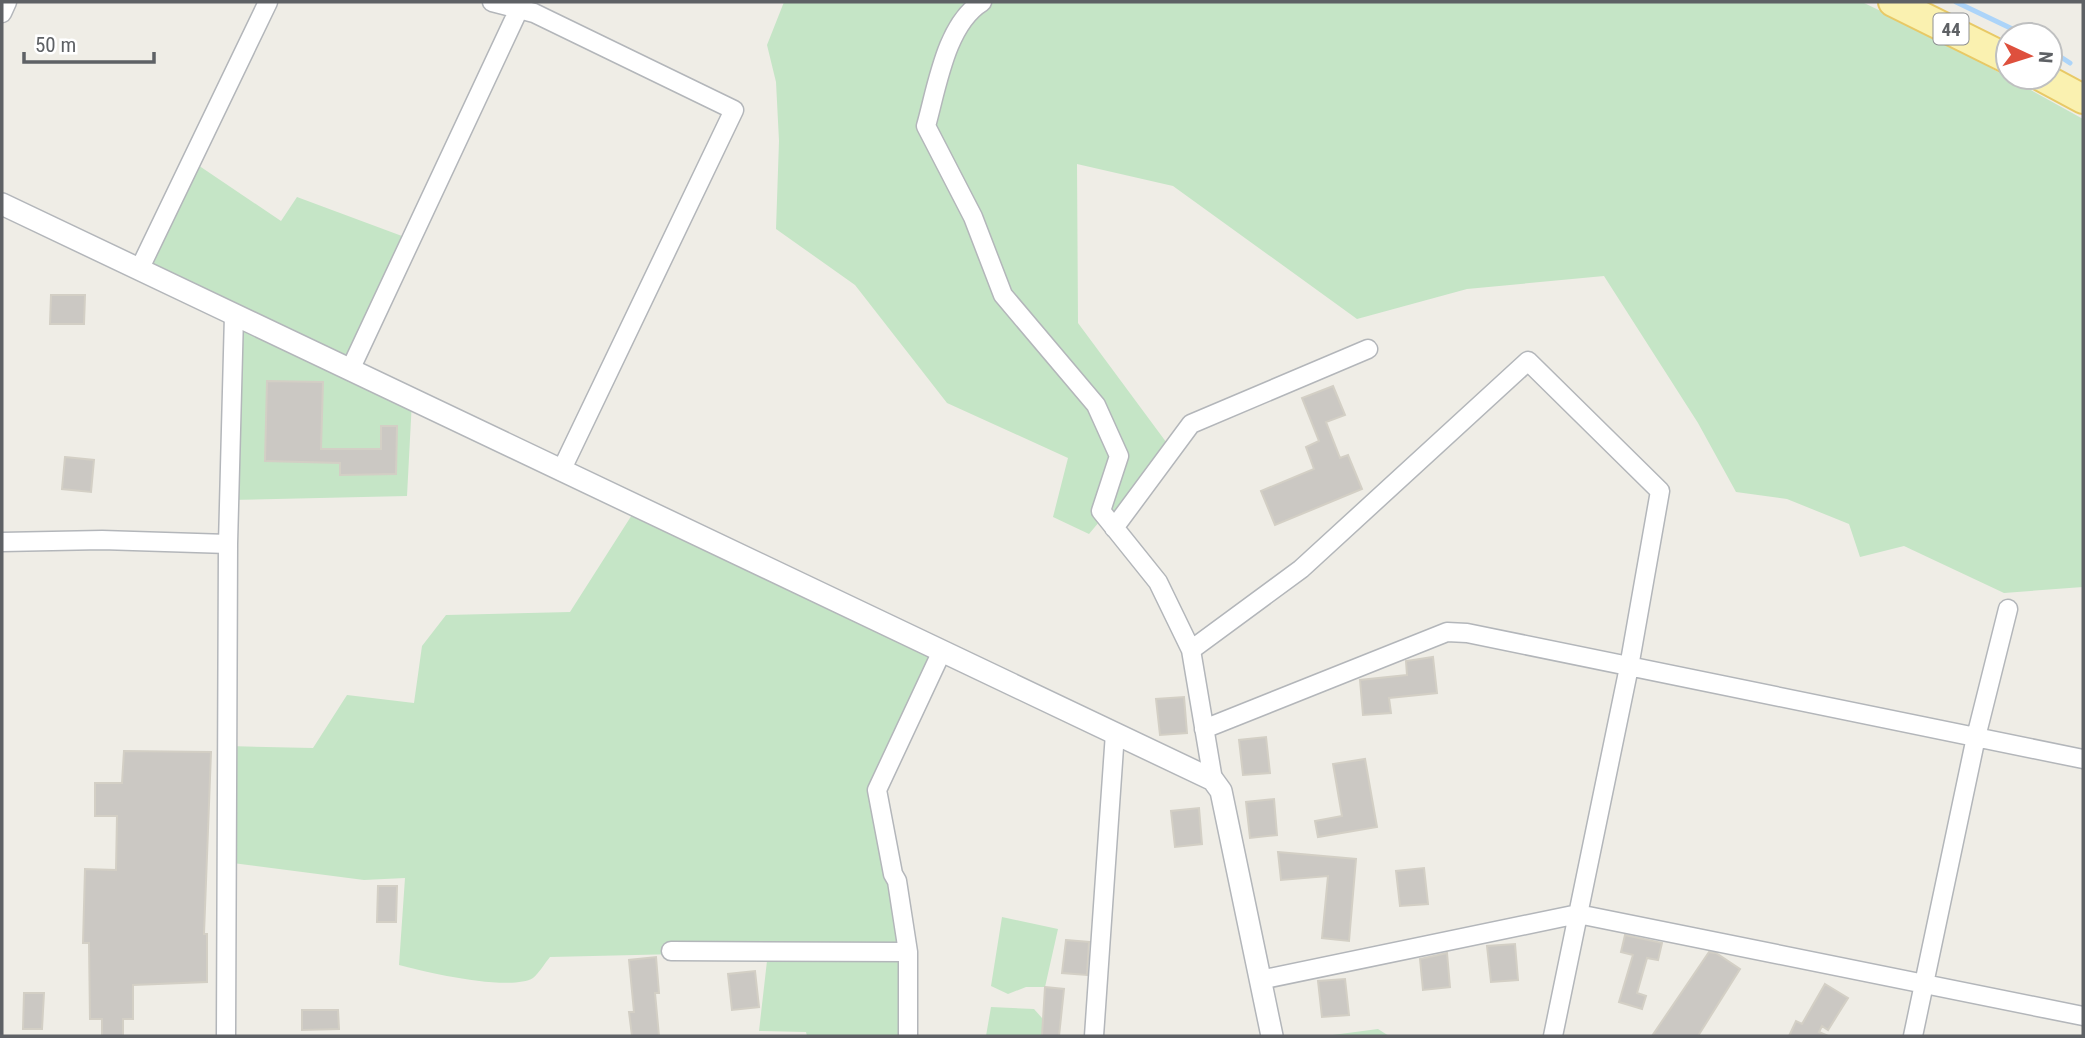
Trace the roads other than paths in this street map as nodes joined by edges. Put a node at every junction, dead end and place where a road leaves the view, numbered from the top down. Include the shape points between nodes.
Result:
1 (7, 2) edge
2 (268, 2) edge
3 (492, 2) edge
4 (982, 2) edge
5 (1893, 2) edge
6 (519, 9) junction
7 (2, 13) edge
8 (1994, 52) edge
9 (2064, 88) edge
10 (2083, 98) edge
11 (2, 204) edge
12 (139, 270) junction
13 (233, 315) junction
14 (1368, 349) dead end
15 (350, 370) junction
16 (561, 471) junction
17 (1114, 528) junction
18 (2, 542) edge
19 (228, 544) junction
20 (2008, 609) dead end
21 (1191, 650) junction
22 (942, 651) junction
23 (1629, 667) junction
24 (1204, 729) junction
25 (1115, 733) junction
26 (1976, 737) junction
27 (2083, 759) edge
28 (1213, 780) junction
29 (1578, 914) junction
30 (671, 951) dead end
31 (908, 952) junction
32 (1260, 980) junction
33 (1924, 985) junction
34 (2083, 1016) edge
35 (226, 1036) edge
36 (908, 1036) edge
37 (1094, 1036) edge
38 (1272, 1036) edge
39 (1553, 1036) edge
40 (1913, 1036) edge

1 - 7 street
2 - 12 street
3 - 6 street
4 - 17 street via 951,40 926,126 973,217 1003,295 1096,405 1119,456 1101,511
5 - 8 main road, 44
6 - 15 street
6 - 16 street via 734,110
9 - 10 main road
11 - 12 street
12 - 13 street
13 - 15 street
13 - 19 street
14 - 17 street via 1191,424
15 - 16 street
16 - 22 street
17 - 21 street via 1158,582
18 - 19 street
19 - 35 street
20 - 26 street
21 - 23 street via 1301,569 1528,361 1661,491
21 - 24 street
22 - 25 street
22 - 31 street via 877,790
23 - 24 street via 1467,632 1447,632
23 - 26 street
23 - 29 street
24 - 28 street
25 - 28 street
25 - 37 street
26 - 27 street
26 - 33 street
28 - 32 street via 1221,790
29 - 32 street
29 - 33 street
29 - 39 street
30 - 31 street
31 - 36 street
32 - 38 street
33 - 34 street
33 - 40 street

